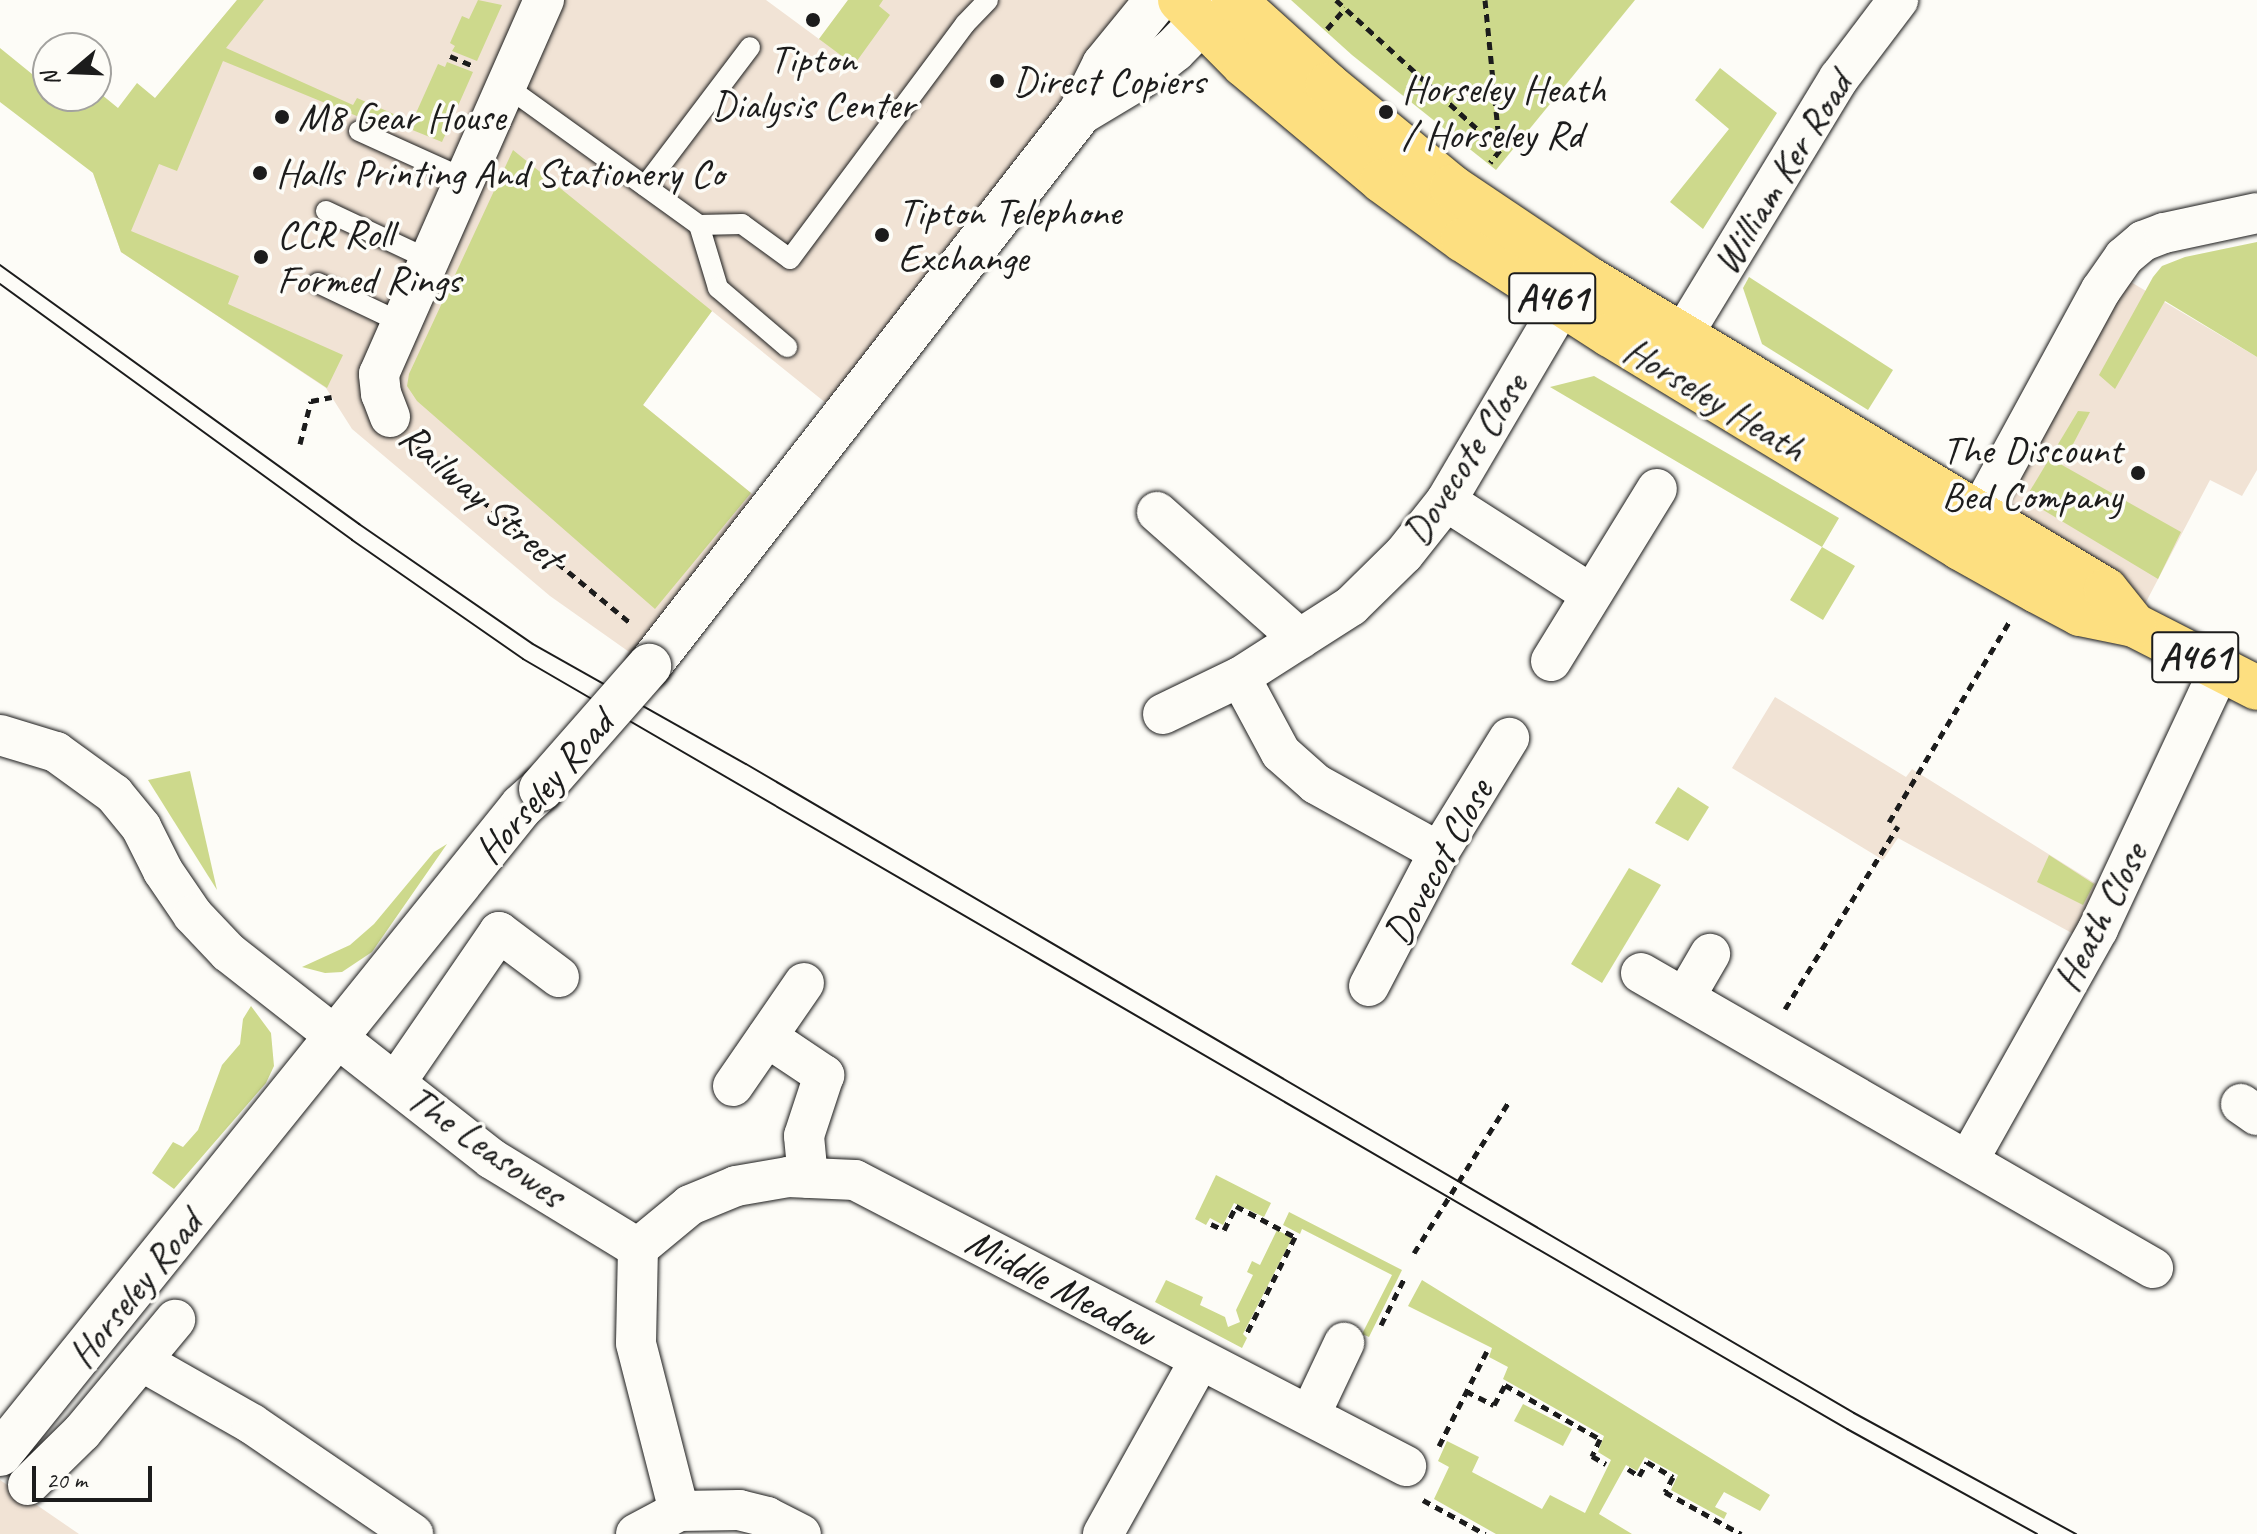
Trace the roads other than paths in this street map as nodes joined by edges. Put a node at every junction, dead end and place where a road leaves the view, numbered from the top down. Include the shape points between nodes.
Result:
1 (988, 0) edge
2 (1157, 0) edge
3 (1898, 0) edge
4 (542, 1) edge
5 (1210, 5) edge
6 (750, 47) dead end
7 (506, 86) junction
8 (1080, 113) junction
9 (359, 131) dead end
10 (465, 179) junction
11 (645, 186) junction
12 (326, 211) dead end
13 (2257, 213) edge
14 (699, 225) junction
15 (430, 260) junction
16 (318, 283) dead end
17 (1571, 289) junction
18 (402, 323) junction
19 (787, 347) dead end
20 (1673, 351) junction
21 (390, 417) road end
22 (1657, 489) dead end
23 (1446, 501) junction
24 (1157, 512) dead end
25 (1970, 531) junction
26 (1591, 594) junction
27 (2134, 625) junction
28 (1300, 639) junction
29 (1551, 661) dead end
30 (1240, 677) junction
31 (2238, 679) edge
32 (1163, 714) dead end
33 (0, 735) edge
34 (1509, 738) dead end
35 (1439, 852) junction
36 (1710, 954) dead end
37 (1641, 973) dead end
38 (559, 977) dead end
39 (804, 983) dead end
40 (1369, 986) dead end
41 (1685, 997) junction
42 (338, 1037) junction
43 (767, 1037) junction
44 (396, 1082) junction
45 (733, 1086) dead end
46 (1969, 1159) junction
47 (808, 1178) junction
48 (638, 1248) junction
49 (2153, 1268) dead end
50 (175, 1320) dead end
51 (1360, 1338) road end
52 (1200, 1360) junction
53 (143, 1362) junction
54 (1310, 1415) junction
55 (1416, 1467) road end
56 (14, 1470) edge
57 (679, 1511) junction
58 (413, 1534) edge
59 (636, 1534) edge
60 (801, 1534) edge
61 (1103, 1534) edge

1 - 14 lane via 790,259 742,224
2 - 8 street, Horseley Road via 1104,65
3 - 20 street, William Ker Road via 1839,78
4 - 7 street, Railway Street
5 - 8 street, Horseley Road via 1140,77
5 - 17 highway, Horseley Heath / A461 via 1328,85 1452,187 1499,218
5 - 17 highway, Horseley Heath / A461 via 1244,65 1382,181 1463,240
6 - 11 lane
7 - 10 street, Railway Street
7 - 11 lane
8 - 42 street, Horseley Road, bridge via 656,657 522,806
9 - 10 lane
10 - 15 street, Railway Street
11 - 14 lane
12 - 15 lane
13 - 25 street via 2164,233 2124,257
14 - 19 lane via 718,288
15 - 18 street, Railway Street
16 - 18 lane
17 - 20 highway, Horseley Heath / A461
17 - 23 street, Dovecote Close
18 - 21 street, Railway Street via 379,374
20 - 25 highway, Horseley Heath / A461
20 - 25 highway, Horseley Heath / A461 via 1752,421
22 - 26 street
23 - 26 street
23 - 28 street, Dovecote Close via 1404,554 1351,606
24 - 28 street
25 - 27 highway, Horseley Heath / A461 via 2106,590
25 - 27 highway, Horseley Heath / A461 via 2027,600
26 - 29 street
27 - 31 highway, Horseley Heath / A461
28 - 30 street, Dovecote Close
30 - 32 street, Dovecote Close
30 - 35 street via 1281,753 1316,784
31 - 46 street, Heath Close
33 - 42 street, The Leasowes via 56,752 114,794 141,827 193,915 228,952
34 - 35 street, Dovecot Close
35 - 40 street, Dovecot Close
36 - 41 street
37 - 41 street
38 - 44 street, Horseley Road via 499,932
39 - 43 street
41 - 46 street
42 - 44 street, The Leasowes
42 - 56 street, Horseley Road
43 - 45 street
43 - 47 street via 824,1075 804,1136
44 - 48 street, The Leasowes via 492,1159
46 - 49 street
47 - 48 street, Middle Meadow via 736,1186 690,1205
47 - 52 street, Middle Meadow via 855,1180
48 - 57 street via 636,1343
50 - 53 street
51 - 54 street
52 - 54 street, Middle Meadow
52 - 61 street
53 - 56 street via 82,1432
53 - 58 street via 252,1424
54 - 55 street, Middle Meadow
57 - 59 street
57 - 60 street via 739,1510

